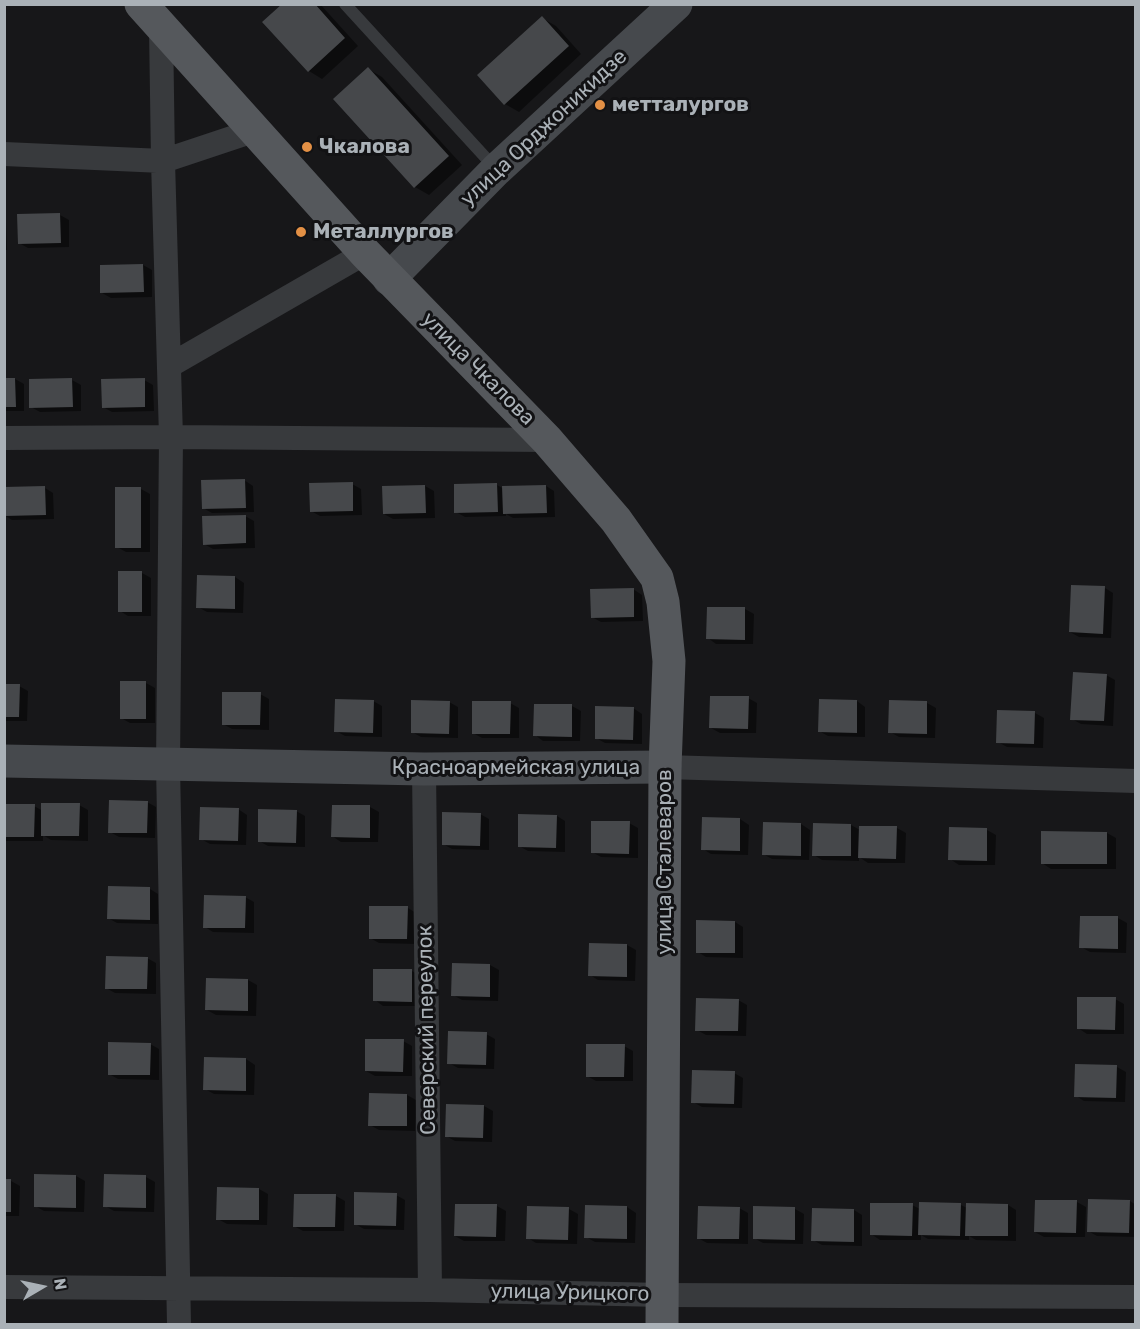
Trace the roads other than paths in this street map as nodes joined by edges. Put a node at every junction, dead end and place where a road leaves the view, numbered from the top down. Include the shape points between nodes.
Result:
1 (345, 4) edge
2 (676, 4) edge
3 (151, 16) edge
4 (253, 131) junction
5 (4, 154) edge
6 (163, 161) junction
7 (496, 170) junction
8 (364, 253) junction
9 (388, 279) junction
10 (169, 366) junction
11 (171, 437) junction
12 (4, 438) edge
13 (547, 440) junction
14 (4, 761) edge
15 (168, 766) junction
16 (665, 767) junction
17 (424, 769) junction
18 (1136, 781) edge
19 (4, 1287) edge
20 (178, 1289) junction
21 (430, 1290) junction
22 (1136, 1297) edge
23 (663, 1310) edge
24 (179, 1324) edge

1 - 7 lane
2 - 7 street, улица Орджоникидзе
3 - 4 main road, улица Чкалова
3 - 6 street
4 - 6 street
4 - 8 main road, улица Чкалова
5 - 6 street
6 - 10 street
7 - 9 street, улица Орджоникидзе
8 - 9 main road, улица Чкалова
8 - 10 street
9 - 13 main road, улица Чкалова
10 - 11 street
11 - 12 street, улица Чкалова
11 - 13 street, улица Чкалова
11 - 15 street
13 - 16 main road, улица Сталеваров via 616,520 657,578 669,661
14 - 15 street, Красноармейская улица
15 - 17 street, Красноармейская улица
15 - 20 street
16 - 17 street, Красноармейская улица
16 - 18 street, Красноармейская улица
16 - 23 main road, улица Сталеваров
17 - 21 street, Северский переулок
19 - 20 street, улица Урицкого
20 - 21 street, улица Урицкого
20 - 24 street
21 - 23 street, улица Урицкого
22 - 23 street, улица Урицкого

